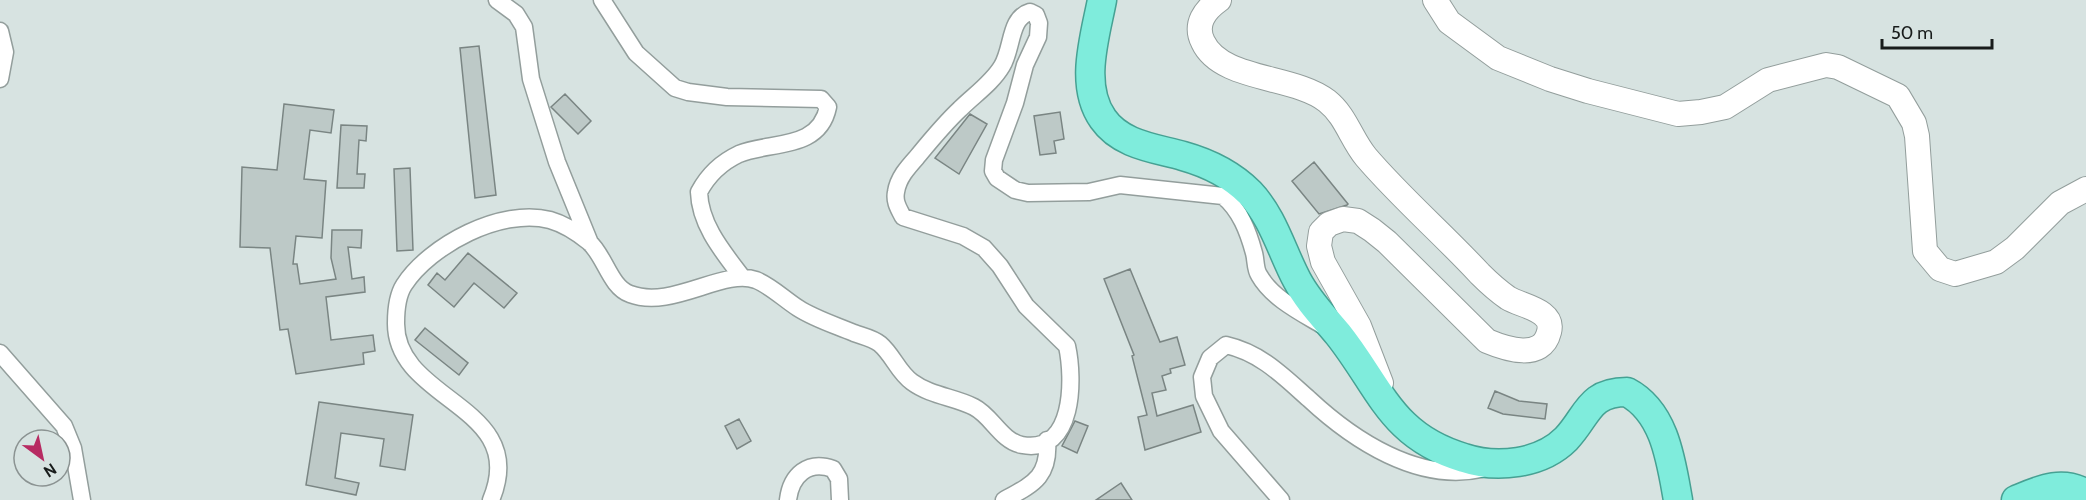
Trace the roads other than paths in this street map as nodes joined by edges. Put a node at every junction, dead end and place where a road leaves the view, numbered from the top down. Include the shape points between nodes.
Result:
1 (497, 0) edge
2 (602, 0) edge
3 (1102, 0) edge
4 (1219, 0) edge
5 (1435, 0) edge
6 (0, 31) edge
7 (0, 79) edge
8 (2086, 189) edge
9 (591, 244) junction
10 (742, 277) junction
11 (1338, 334) junction
12 (0, 353) edge
13 (1394, 416) junction
14 (1047, 440) junction
15 (1505, 463) junction
16 (2086, 494) edge
17 (82, 500) edge
18 (491, 500) edge
19 (788, 500) edge
20 (840, 500) edge
21 (1004, 500) edge
22 (1281, 500) edge
23 (1678, 500) edge
24 (2016, 500) edge

1 - 9 street via 516,14 524,27 531,80 557,162
2 - 10 street via 636,53 675,88 727,97 821,99 828,107 813,133 779,147 741,154 716,169 699,192 699,206 707,224
3 - 11 highway via 1091,79 1094,102 1103,120 1121,136 1143,146 1212,166 1251,194 1281,242 1299,284
4 - 13 main road via 1207,9 1199,25 1202,42 1214,57 1245,72 1307,89 1327,101 1347,123 1365,156 1485,279 1510,299 1538,311 1551,327 1539,346 1524,352 1487,341 1372,230 1358,221 1343,219 1329,224 1321,232 1323,262 1359,326
5 - 8 main road via 1449,22 1498,58 1550,79 1678,114 1725,107 1768,80 1826,65 1898,96 1917,135 1925,251 1940,269 1955,274 1996,262 2060,203
6 - 7 street via 5,52
9 - 10 street via 626,293 641,297 660,298
9 - 18 street via 551,220 505,220 475,230 442,248 403,286 396,308 402,350 426,381 490,435 497,452 497,487
10 - 14 street via 756,280 816,318 880,344 904,376 981,410 1011,440 1021,445
11 - 13 highway
11 - 14 street via 1267,286 1258,273 1239,213 1223,196 1120,185 1089,192 1028,192 1015,190 997,178 994,160 1038,37 1036,15 1022,14 1002,66 940,128 902,176 895,193 903,217 963,236 984,248 1026,306 1067,346 1071,394 1068,411 1062,425
12 - 17 street via 64,426 73,448
13 - 15 highway via 1417,437 1444,451 1465,459
14 - 21 street via 1044,471 1034,482
15 - 22 street via 1451,473 1412,465 1347,430 1270,363 1226,345 1210,358 1202,377 1204,396 1221,431
15 - 23 highway via 1524,462 1550,451 1565,440 1597,398 1627,392 1645,404 1656,420
16 - 24 highway via 2070,486 2046,487
19 - 20 street via 797,474 820,464 833,469 839,479

